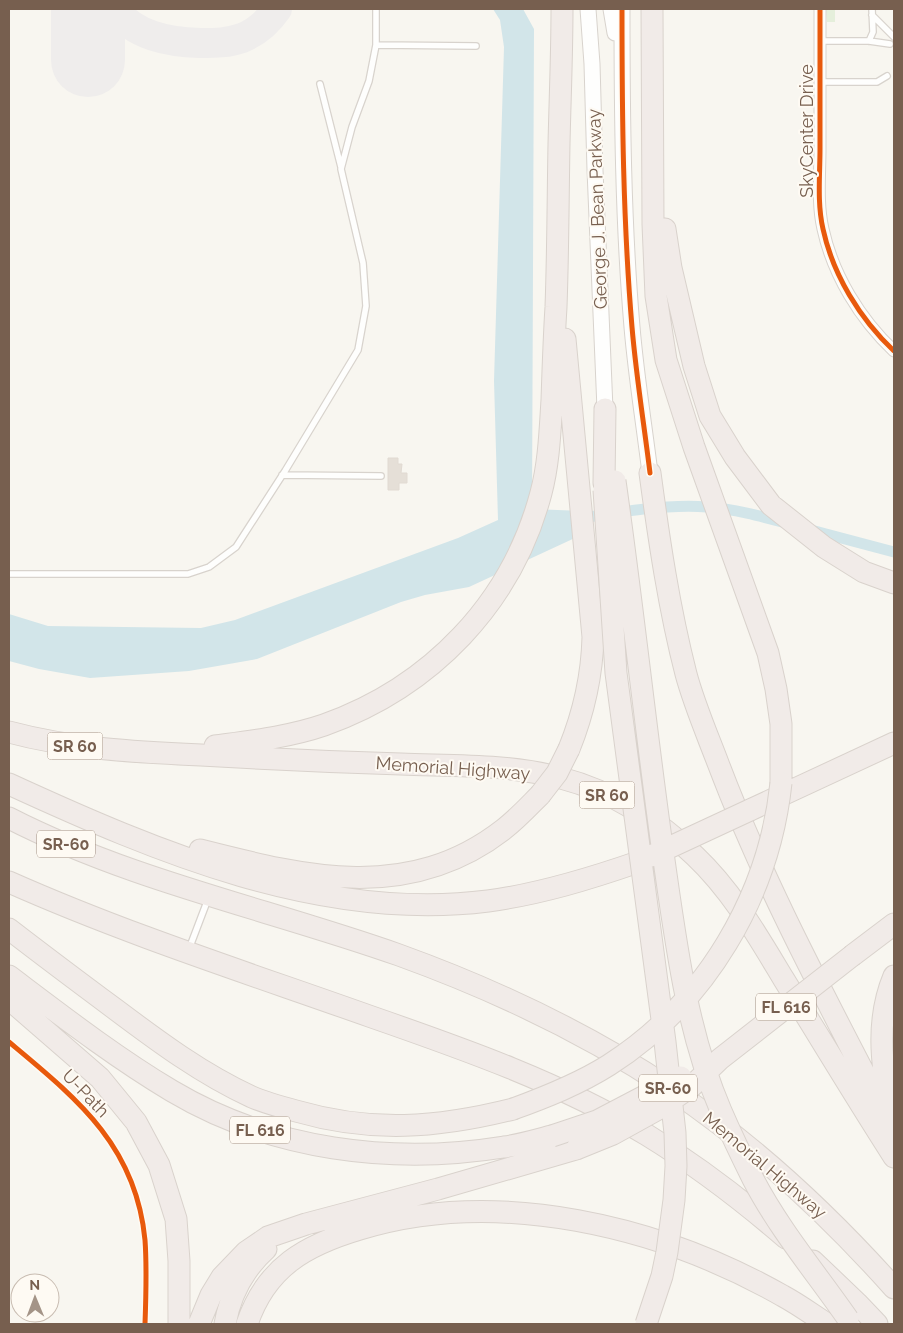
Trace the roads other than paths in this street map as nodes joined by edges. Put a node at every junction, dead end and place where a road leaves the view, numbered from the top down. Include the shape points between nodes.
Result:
1 (376, 9) edge
2 (562, 9) edge
3 (588, 9) edge
4 (611, 9) edge
5 (622, 9) edge
6 (652, 9) edge
7 (820, 9) edge
8 (872, 12) edge
9 (894, 37) edge
10 (820, 41) junction
11 (869, 41) junction
12 (890, 44) dead end
13 (376, 45) junction
14 (476, 46) dead end
15 (886, 76) dead end
16 (820, 82) junction
17 (320, 84) dead end
18 (622, 104) junction
19 (652, 114) junction
20 (342, 169) junction
21 (558, 243) junction
22 (894, 352) edge
23 (605, 409) joint
24 (650, 473) joint
25 (282, 475) junction
26 (382, 476) dead end
27 (610, 482) junction
28 (9, 574) edge
29 (894, 583) edge
30 (9, 732) edge
31 (894, 743) edge
32 (142, 752) junction
33 (9, 784) edge
34 (9, 818) edge
35 (86, 818) junction
36 (9, 882) edge
37 (210, 895) junction
38 (894, 924) edge
39 (9, 929) edge
40 (188, 952) junction
41 (9, 976) edge
42 (894, 976) edge
43 (9, 999) edge
44 (720, 1059) junction
45 (894, 1125) edge
46 (894, 1131) edge
47 (894, 1157) edge
48 (306, 1224) junction
49 (894, 1288) edge
50 (179, 1324) edge
51 (199, 1324) edge
52 (225, 1324) edge
53 (247, 1324) edge
54 (646, 1324) edge
55 (828, 1324) edge
56 (852, 1324) edge
57 (877, 1324) edge

1 - 13 lane
2 - 21 highway
3 - 23 street, George J. Bean Parkway
4 - 18 street
5 - 18 street, George J. Bean Parkway
6 - 19 highway
7 - 10 street, SkyCenter Drive
8 - 9 lane
8 - 11 lane via 873,32
10 - 11 lane
10 - 16 street, SkyCenter Drive
11 - 12 lane
13 - 14 lane
13 - 20 lane via 369,81 352,127
15 - 16 lane via 877,82
16 - 22 street, SkyCenter Drive via 820,212 825,238 852,298
17 - 20 lane
18 - 24 street, George J. Bean Parkway via 632,319
19 - 29 highway via 661,208 671,268 694,366 710,416 735,457 771,505 824,547 864,572
19 - 39 highway, bridge via 656,296 666,360 768,653 781,724 781,783 768,854 738,925 702,979 673,1012 637,1044 609,1064 547,1097 513,1109 448,1123 389,1126 314,1117 254,1098 195,1066 154,1038
20 - 25 lane via 363,264 366,306 358,350
21 - 32 highway via 550,438 542,491 528,532 509,571 480,617 453,646 415,678 367,707 324,725 254,741
21 - 35 highway, bridge via 594,637 583,712 557,773 540,795 504,829 472,850 421,871 369,879 322,876 255,863
23 - 27 highway
24 - 46 highway via 658,535 686,675 729,792 787,920
25 - 26 lane
25 - 28 lane via 236,547 209,567 188,574
27 - 54 highway, bridge via 616,673 675,1133 671,1227 662,1276
27 - 56 highway, bridge via 674,931 697,1042 721,1110 754,1180
30 - 32 highway, Memorial Highway / SR 60 via 53,743
31 - 35 highway, bridge via 638,862 586,880 487,901 421,905 296,890 158,848
32 - 47 highway, Memorial Highway / SR 60 via 530,771 563,778 629,806 671,834 724,886
33 - 35 highway
34 - 37 highway, Memorial Highway / SR-60 via 95,856
36 - 40 highway
37 - 40 lane
37 - 49 highway, Memorial Highway / SR-60 via 436,969 579,1035 669,1089 733,1135 818,1208
38 - 44 highway, FL 616, bridge
40 - 57 highway via 500,1064 583,1101 647,1135 758,1214 816,1264
41 - 44 highway, FL 616, bridge via 113,1053 174,1092 226,1118 274,1135 339,1150 452,1153 505,1147 552,1136 597,1121
42 - 45 highway via 884,1012 881,1042
43 - 50 highway via 100,1078 136,1122 159,1165 176,1220
44 - 48 highway, bridge via 692,1086 660,1108 576,1149
48 - 51 highway via 268,1237 246,1252 222,1277
48 - 52 highway via 279,1239 252,1264 235,1290
53 - 55 highway via 260,1295 277,1272 302,1252 340,1235 392,1221 470,1211 557,1217 648,1239 742,1275

